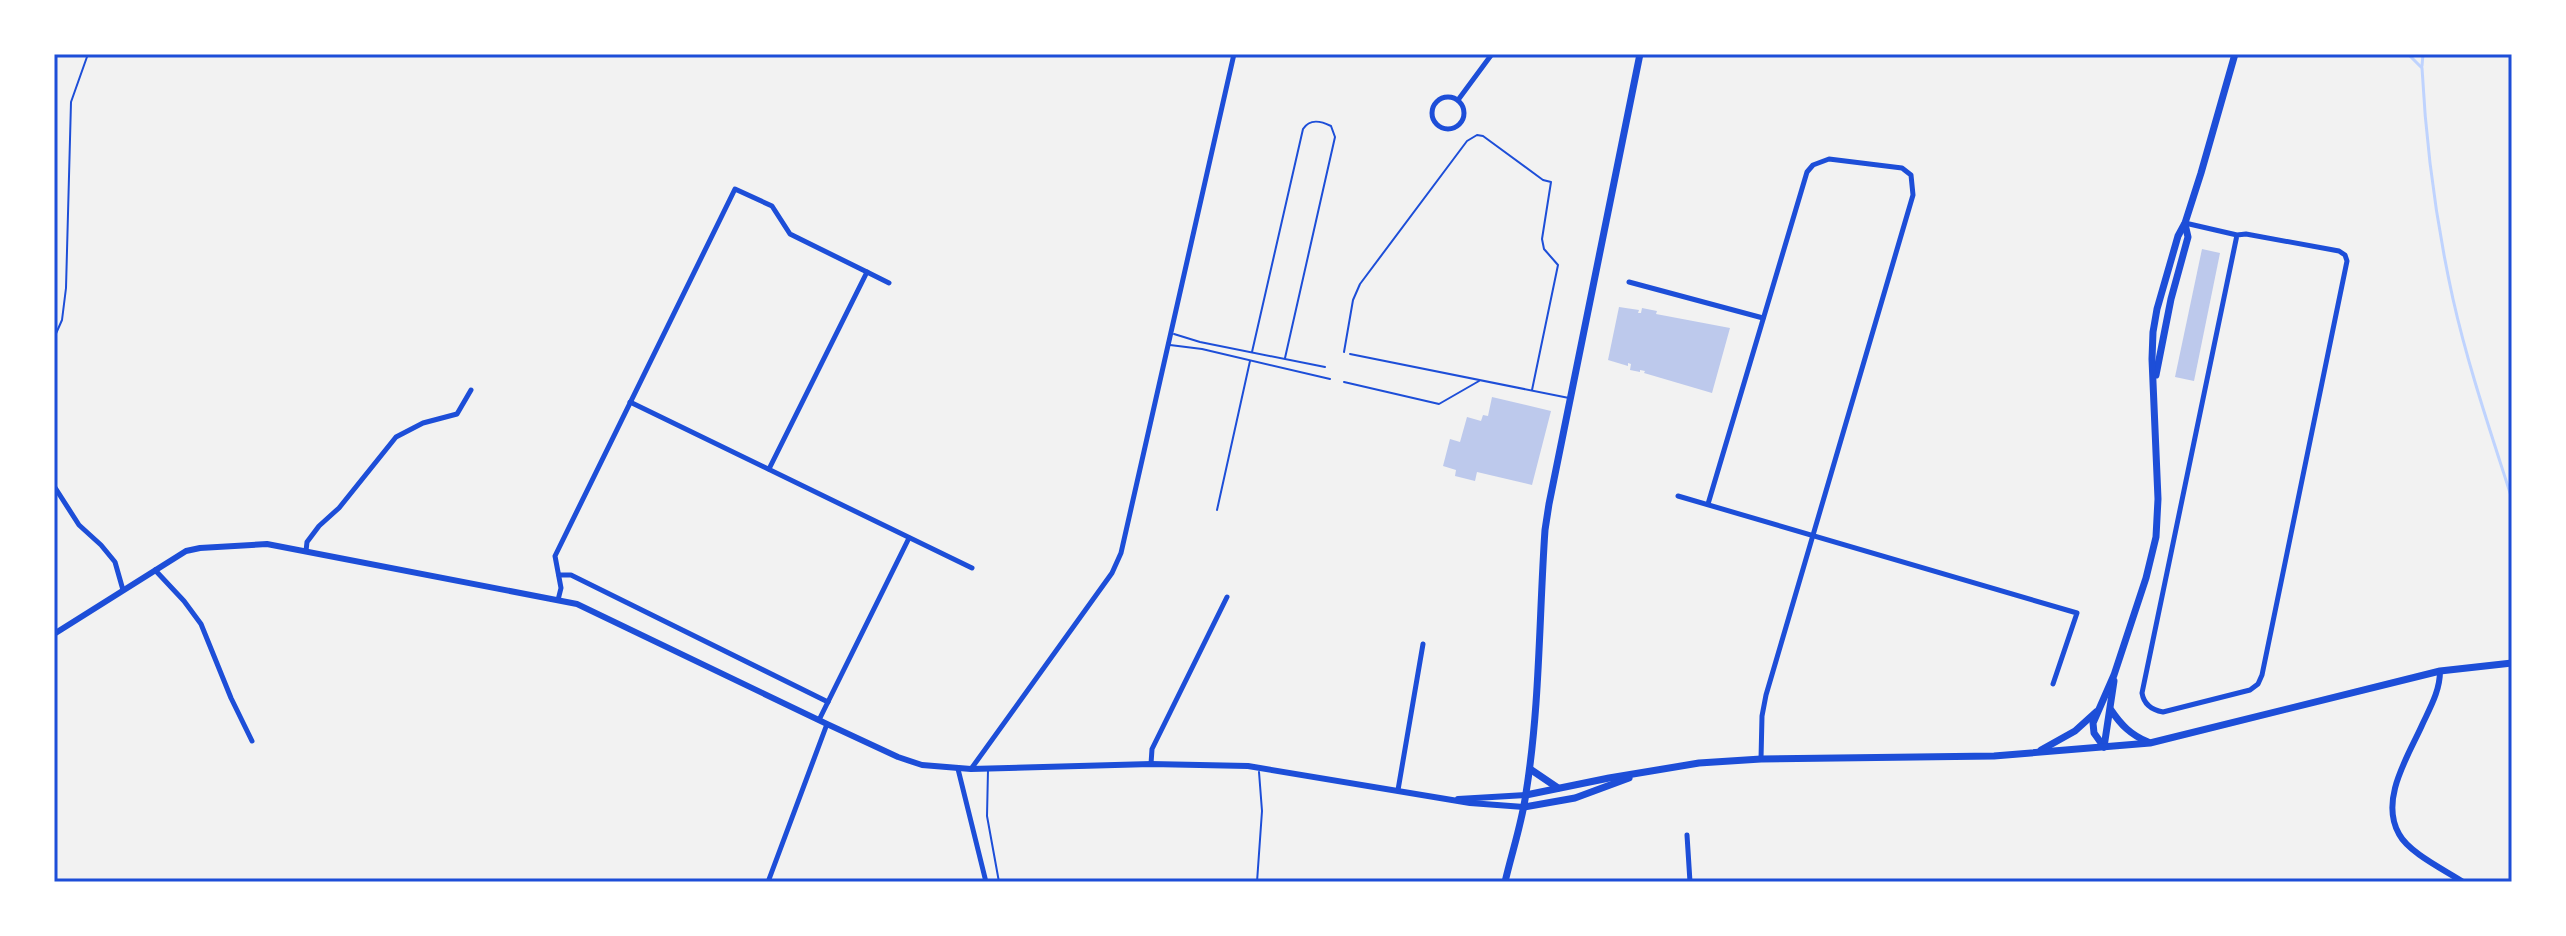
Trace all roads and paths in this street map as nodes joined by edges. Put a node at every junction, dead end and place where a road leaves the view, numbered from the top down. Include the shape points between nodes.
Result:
1 (88, 54) edge
2 (1234, 54) edge
3 (1492, 54) edge
4 (1640, 54) edge
5 (2235, 54) edge
6 (1458, 100) junction
7 (2185, 223) junction
8 (2237, 235) junction
9 (867, 272) junction
10 (1629, 282) dead end
11 (889, 283) dead end
12 (1763, 318) junction
13 (1171, 333) junction
14 (54, 338) edge
15 (1169, 344) junction
16 (1252, 352) junction
17 (1344, 352) dead end
18 (1350, 354) dead end
19 (1285, 358) junction
20 (1250, 360) junction
21 (1325, 367) dead end
22 (1330, 379) dead end
23 (1480, 380) junction
24 (1344, 382) dead end
25 (471, 390) dead end
26 (1532, 390) junction
27 (1571, 398) junction
28 (630, 402) junction
29 (769, 469) junction
30 (54, 486) edge
31 (1678, 496) dead end
32 (1708, 504) junction
33 (1217, 510) dead end
34 (1812, 536) junction
35 (909, 538) junction
36 (306, 551) junction
37 (972, 568) dead end
38 (155, 570) junction
39 (558, 575) junction
40 (123, 590) junction
41 (1227, 597) dead end
42 (558, 600) junction
43 (54, 634) edge
44 (1423, 644) dead end
45 (2512, 663) edge
46 (2440, 671) junction
47 (2114, 675) junction
48 (2053, 684) dead end
49 (828, 702) junction
50 (2111, 710) junction
51 (2098, 711) junction
52 (819, 720) junction
53 (827, 724) junction
54 (252, 741) dead end
55 (2150, 743) junction
56 (2104, 747) junction
57 (2032, 754) junction
58 (1761, 759) junction
59 (1151, 764) junction
60 (1258, 768) junction
61 (958, 769) junction
62 (971, 769) junction
63 (988, 769) junction
64 (1530, 769) junction
65 (1639, 774) junction
66 (1558, 788) junction
67 (1398, 790) junction
68 (1526, 795) junction
69 (1453, 799) junction
70 (1524, 807) junction
71 (1687, 835) dead end
72 (768, 882) edge
73 (986, 882) edge
74 (999, 882) edge
75 (1257, 882) edge
76 (1505, 882) edge
77 (1690, 882) edge
78 (2463, 882) edge

1 - 14 path via 71,102 66,288
2 - 13 street
3 - 6 street
4 - 27 main road
5 - 7 main road
6 - 6 street via 1438,101 1433,110 1437,125 1447,129 1461,123 1464,109
7 - 8 street
7 - 47 main road via 2188,237 2155,381 2156,537
8 - 8 street via 2142,693 2148,706 2163,712 2250,690 2262,675 2347,261 2339,251
9 - 11 street
9 - 28 street via 790,234 772,206 735,189
9 - 29 street
10 - 12 street
12 - 32 street
12 - 34 street via 1813,165 1829,159 1902,168 1911,175 1913,195
13 - 15 street
13 - 16 lane
15 - 20 lane
15 - 62 street via 1112,573
16 - 19 lane
16 - 19 lane via 1303,129 1316,121 1331,126 1335,137
17 - 26 lane via 1357,290 1467,141 1483,136 1551,182 1542,239 1558,265
18 - 23 lane
19 - 21 lane
20 - 22 lane
20 - 33 lane
23 - 24 lane via 1439,404
23 - 26 lane
25 - 36 street via 457,414 396,437 319,526
26 - 27 lane
27 - 64 main road via 1545,530
28 - 29 street
28 - 39 street via 555,556
29 - 35 street
30 - 40 street via 79,525 115,562
31 - 32 street
32 - 34 street
34 - 48 street via 2077,613
34 - 58 street via 1766,695
35 - 37 street
35 - 49 street
36 - 38 street via 267,544 200,548
36 - 42 street
38 - 40 street
38 - 54 street via 201,624
39 - 42 street
39 - 49 street via 571,575
40 - 43 street
41 - 59 street via 1152,749
42 - 52 street via 599,613
44 - 67 street
45 - 46 main road
46 - 55 main road
46 - 78 street via 2437,691 2392,800 2393,818 2399,835 2418,853
47 - 50 main road
47 - 51 main road
49 - 52 street
50 - 55 main road via 2135,736
50 - 56 main road
51 - 56 main road via 2094,733
51 - 57 main road via 2052,746
52 - 53 street
53 - 61 street via 910,761
53 - 72 street
55 - 56 main road
56 - 57 main road
57 - 58 main road
58 - 65 main road
59 - 60 street
59 - 63 street
60 - 67 street
60 - 75 lane via 1262,811
61 - 62 street
61 - 73 street
62 - 63 street
63 - 74 lane via 987,816
64 - 66 main road
64 - 68 main road
65 - 66 main road
65 - 70 main road via 1575,798
66 - 68 main road
67 - 69 street
68 - 69 street
68 - 70 main road
69 - 70 street
70 - 76 main road
71 - 77 street

